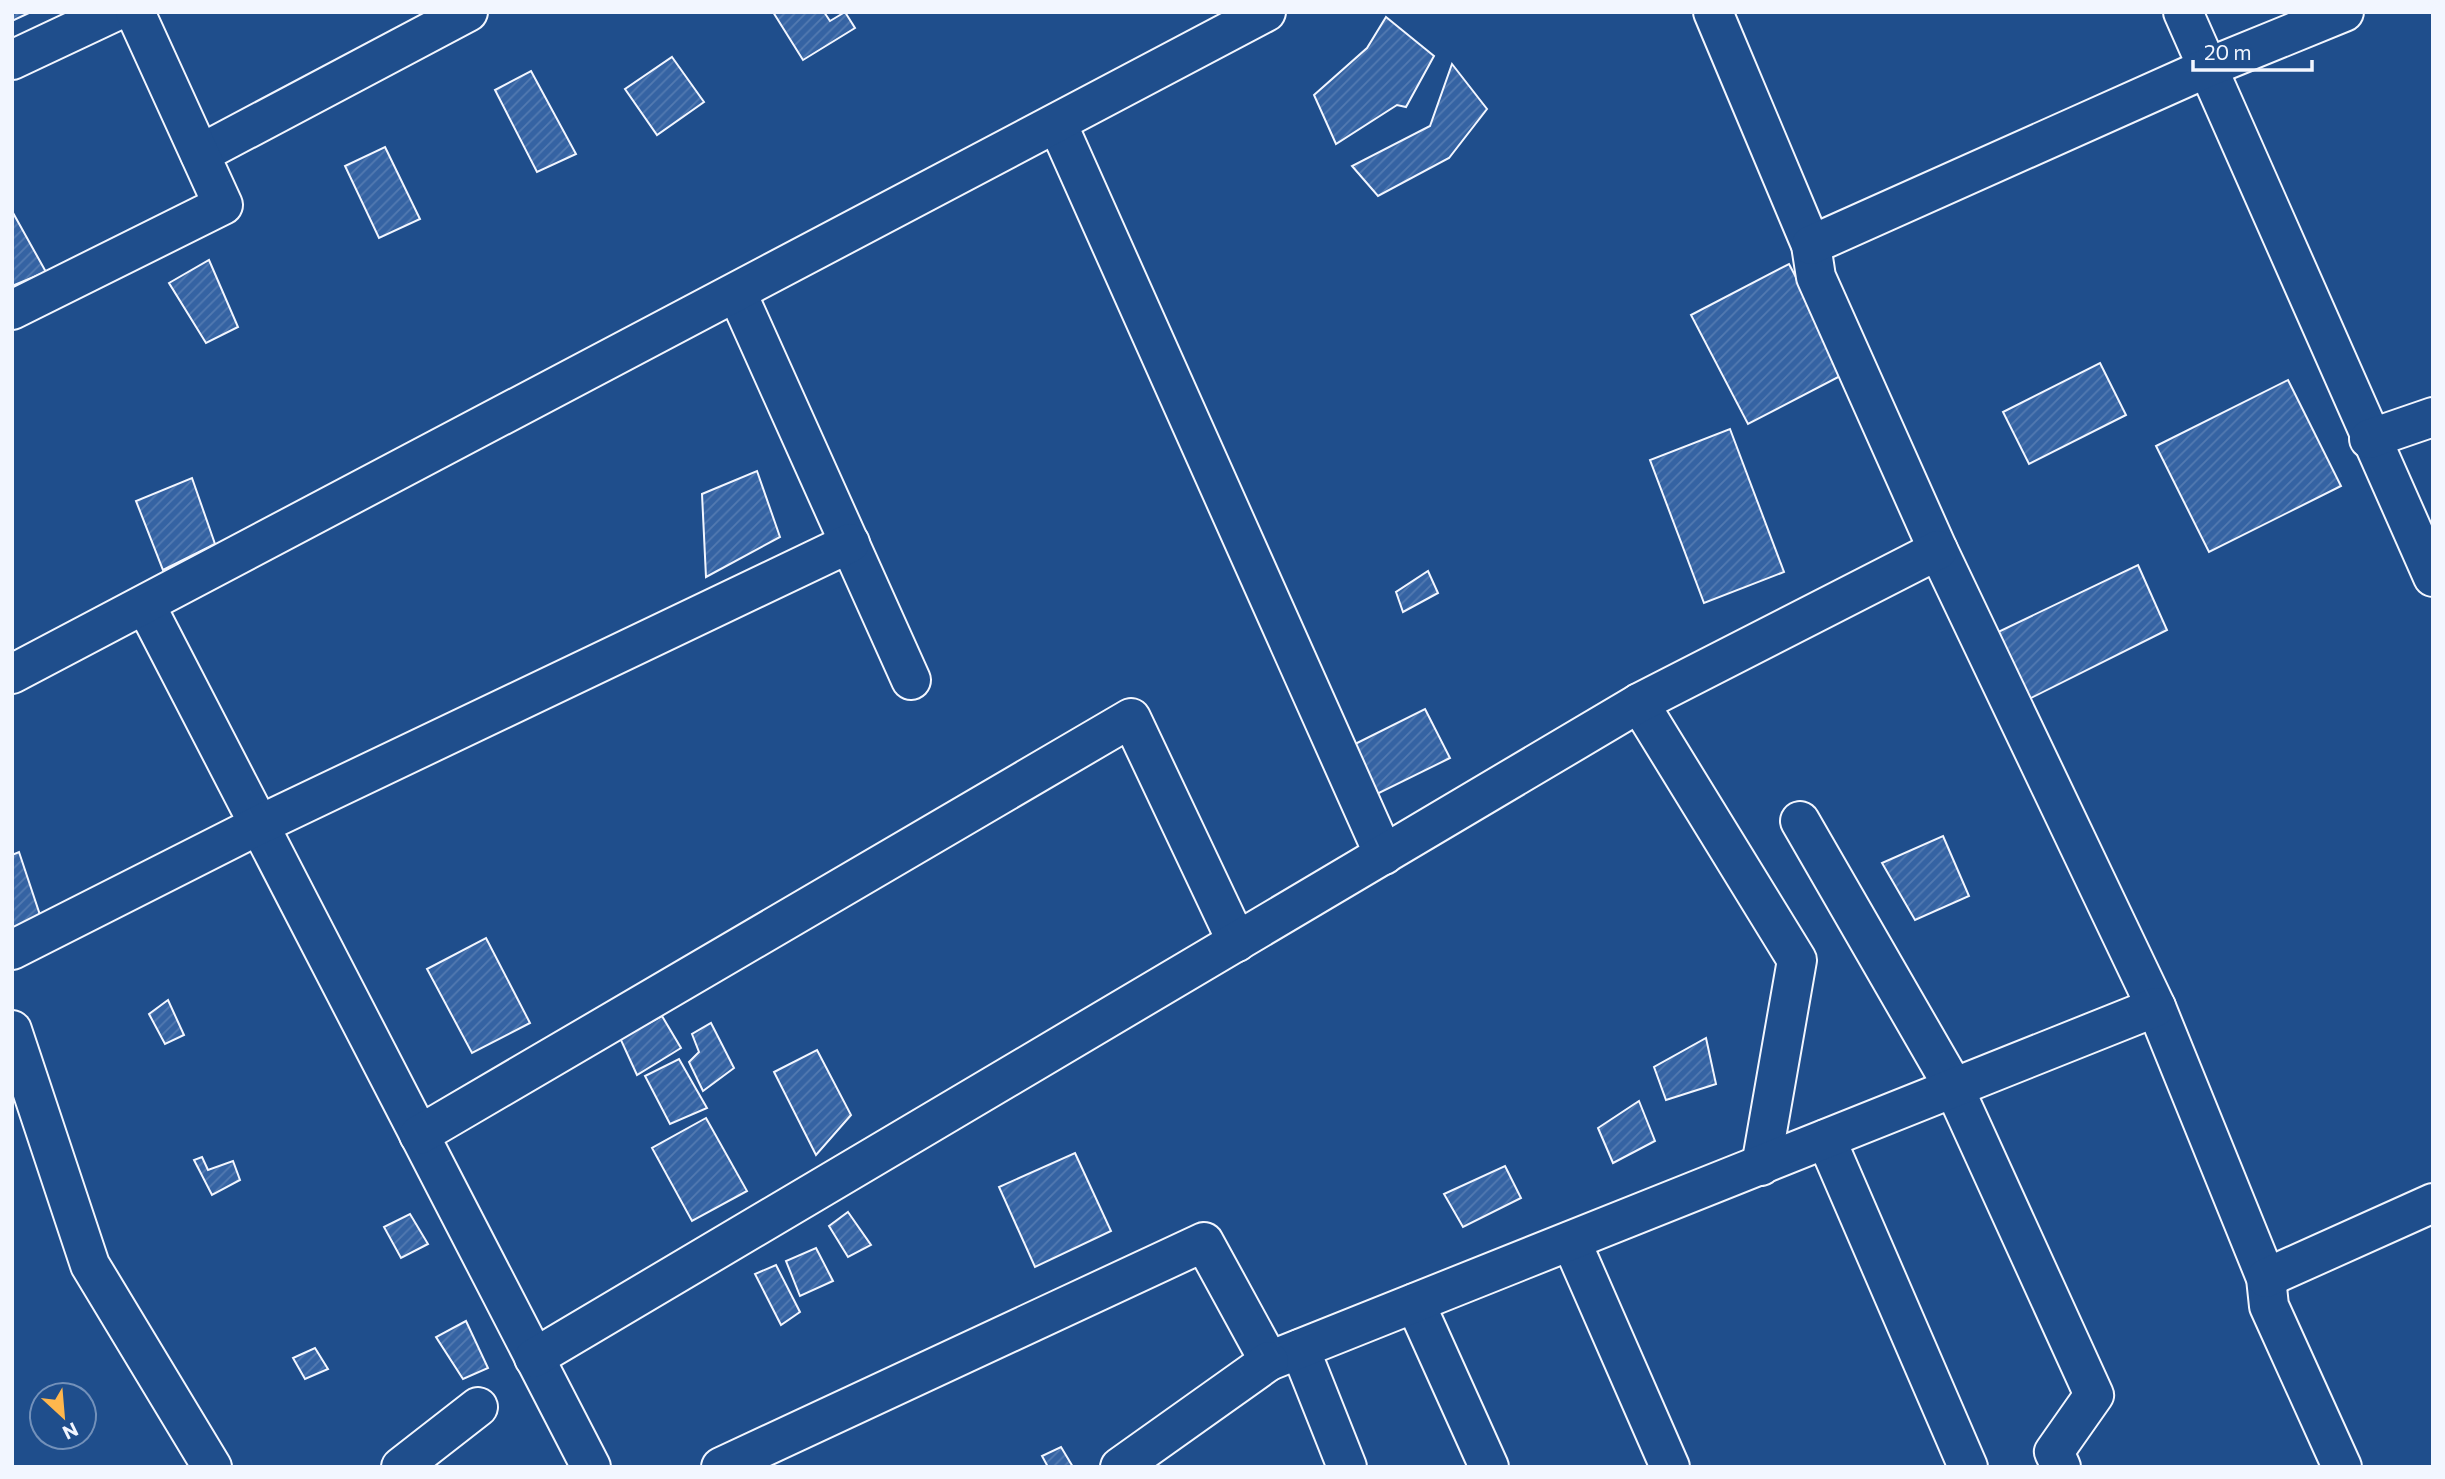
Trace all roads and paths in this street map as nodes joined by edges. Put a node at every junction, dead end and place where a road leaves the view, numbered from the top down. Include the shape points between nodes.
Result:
1 (114, 12) edge
2 (135, 12) edge
3 (468, 12) edge
4 (1266, 12) edge
5 (1713, 12) edge
6 (2183, 12) edge
7 (2344, 12) edge
8 (12, 61) edge
9 (2209, 67) junction
10 (1057, 123) junction
11 (200, 154) junction
12 (1811, 245) junction
13 (737, 293) junction
14 (12, 310) edge
15 (2433, 417) edge
16 (2369, 439) junction
17 (849, 543) junction
18 (1938, 550) junction
19 (2433, 577) edge
20 (146, 606) junction
21 (12, 674) edge
22 (911, 680) dead end
23 (1639, 703) junction
24 (1800, 821) dead end
25 (259, 825) junction
26 (1384, 855) junction
27 (1237, 942) junction
28 (12, 950) edge
29 (2156, 1007) junction
30 (12, 1030) edge
31 (1954, 1088) junction
32 (419, 1135) junction
33 (1826, 1139) junction
34 (1761, 1166) junction
35 (2433, 1203) edge
36 (1571, 1241) junction
37 (2266, 1278) junction
38 (1415, 1303) junction
39 (1285, 1355) junction
40 (534, 1358) junction
41 (478, 1407) dead end
42 (212, 1467) edge
43 (401, 1467) edge
44 (591, 1467) edge
45 (721, 1467) edge
46 (1120, 1467) edge
47 (1347, 1467) edge
48 (1489, 1467) edge
49 (1670, 1467) edge
50 (1968, 1467) edge
51 (2061, 1467) edge
52 (2342, 1467) edge

1 - 8 street
2 - 11 street
3 - 11 street
4 - 10 street
5 - 12 street
6 - 9 street
7 - 9 street
9 - 12 street
9 - 16 street
10 - 13 street
10 - 26 street
11 - 14 street via 223,205
12 - 18 street via 1816,276
13 - 17 street
13 - 20 street
15 - 16 street
16 - 19 street
17 - 22 street
17 - 25 street
18 - 23 street
18 - 29 street
20 - 21 street
20 - 25 street
23 - 26 street
23 - 34 street via 1797,960
24 - 31 street
25 - 28 street
25 - 32 street
26 - 27 street
27 - 32 street via 1131,718
27 - 40 street
29 - 31 street
29 - 37 street
30 - 42 street via 90,1265
31 - 33 street
31 - 51 street via 2094,1395 2054,1452
32 - 40 street
33 - 34 street
33 - 50 street
34 - 36 street
35 - 37 street
36 - 38 street
36 - 49 street
37 - 52 street via 2269,1306
38 - 39 street
38 - 48 street
39 - 45 street via 1205,1242
39 - 46 street
39 - 47 street
40 - 44 street
41 - 43 street

